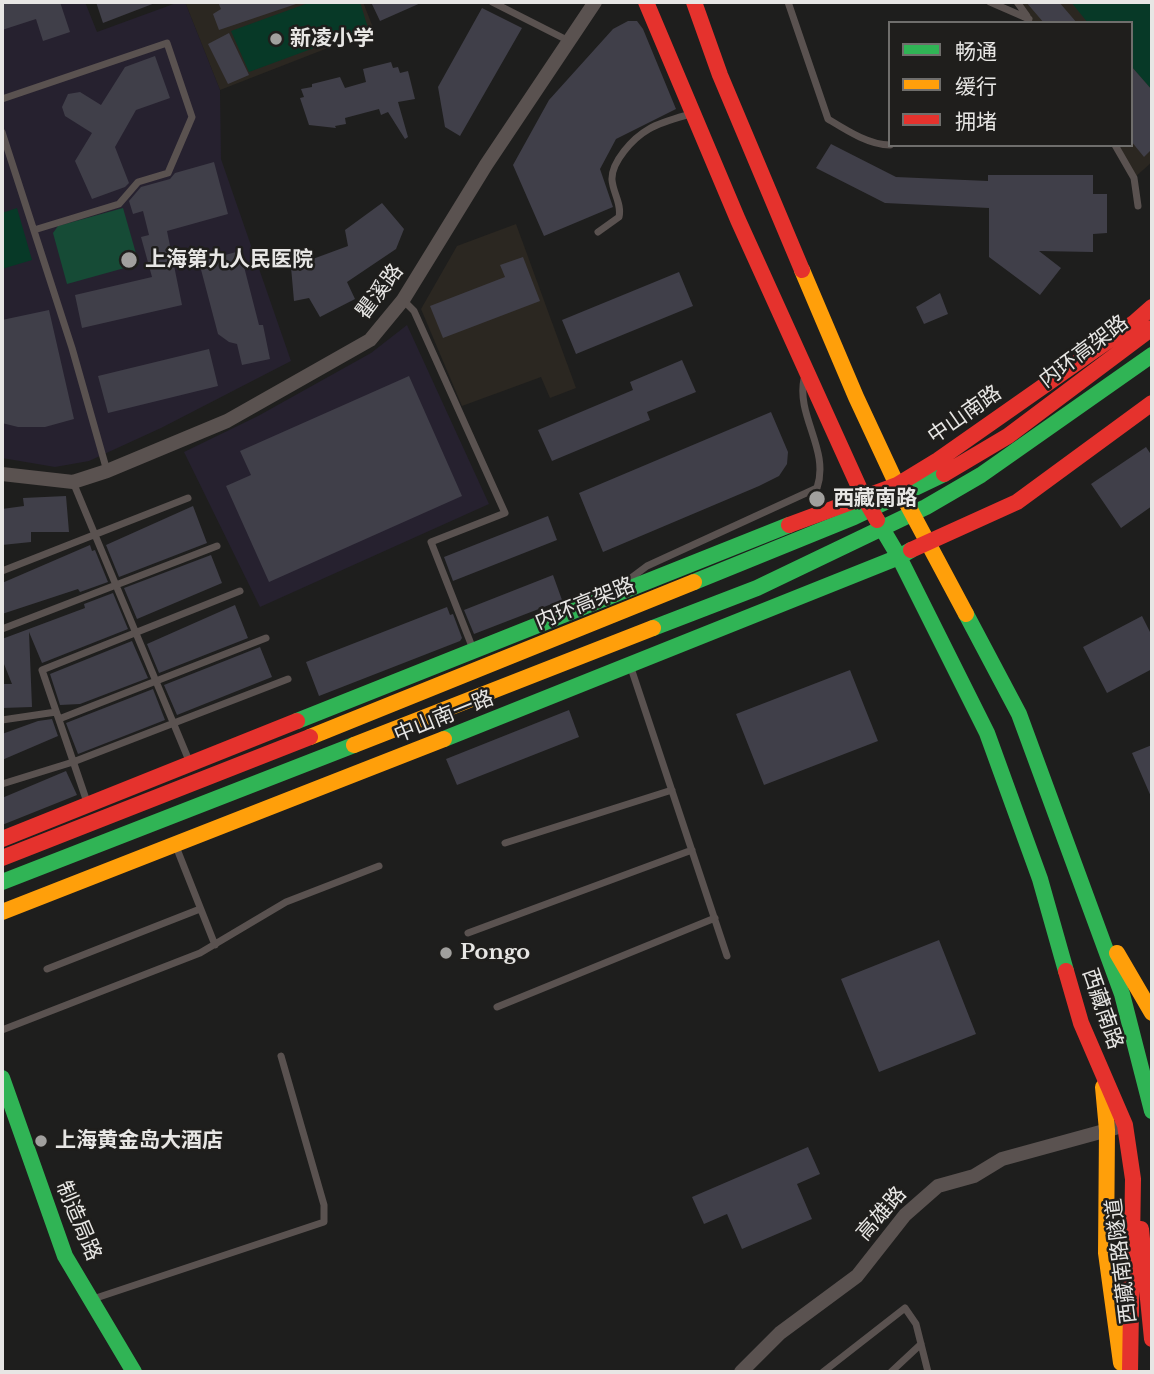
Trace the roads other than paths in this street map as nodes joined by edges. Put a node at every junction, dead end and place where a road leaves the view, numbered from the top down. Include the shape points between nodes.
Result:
1 (492, 2) edge
2 (595, 2) edge
3 (646, 2) edge
4 (695, 2) edge
5 (788, 2) edge
6 (990, 2) edge
7 (1017, 2) edge
8 (1030, 21) edge
9 (567, 40) junction
10 (2, 99) edge
11 (692, 114) junction
12 (2, 132) edge
13 (888, 145) edge
14 (1116, 147) edge
15 (1138, 206) dead end
16 (34, 230) junction
17 (598, 232) dead end
18 (403, 300) junction
19 (1152, 307) edge
20 (1152, 328) edge
21 (1152, 355) edge
22 (806, 370) junction
23 (1152, 403) edge
24 (107, 471) junction
25 (2, 474) edge
26 (73, 482) junction
27 (897, 485) junction
28 (863, 496) junction
29 (188, 498) dead end
30 (95, 534) junction
31 (927, 541) junction
32 (217, 546) dead end
33 (899, 557) junction
34 (2, 571) edge
35 (116, 585) junction
36 (240, 591) dead end
37 (615, 595) junction
38 (2, 629) edge
39 (136, 633) junction
40 (265, 638) dead end
41 (474, 651) junction
42 (630, 666) junction
43 (288, 679) dead end
44 (156, 681) junction
45 (57, 716) junction
46 (2, 720) edge
47 (174, 723) junction
48 (73, 762) junction
49 (190, 764) junction
50 (2, 784) edge
51 (672, 790) junction
52 (88, 805) junction
53 (2, 839) edge
54 (505, 843) dead end
55 (175, 845) junction
56 (692, 850) junction
57 (2, 858) edge
58 (379, 866) dead end
59 (2, 882) edge
60 (1089, 907) junction
61 (201, 909) junction
62 (2, 912) edge
63 (715, 918) junction
64 (468, 933) dead end
65 (215, 944) junction
66 (727, 956) dead end
67 (47, 969) dead end
68 (497, 1007) dead end
69 (1152, 1013) edge
70 (2, 1030) edge
71 (281, 1056) dead end
72 (1101, 1068) junction
73 (2, 1078) edge
74 (1152, 1111) edge
75 (1125, 1125) junction
76 (1107, 1130) junction
77 (1133, 1179) junction
78 (92, 1300) junction
79 (1152, 1339) edge
80 (921, 1344) junction
81 (134, 1372) edge
82 (741, 1372) edge
83 (822, 1372) edge
84 (891, 1372) edge
85 (928, 1372) edge
86 (1123, 1372) edge
87 (1130, 1372) edge

1 - 9 lane
2 - 9 street, 瞿溪路
3 - 11 main road, 西藏南路
4 - 27 main road, 西藏南路 via 720,75
5 - 13 lane via 828,119
6 - 8 lane
7 - 8 lane
9 - 18 street, 瞿溪路
10 - 16 lane via 167,43 191,117 168,173 138,181 119,204
11 - 17 lane via 648,129 622,154 612,168 619,217
11 - 22 main road, 西藏南路
12 - 16 lane
14 - 15 lane via 1134,178
16 - 24 lane
18 - 24 street, 瞿溪路 via 370,340 227,421
18 - 41 lane via 414,311 505,513 431,542
19 - 27 main road, 中山南路
20 - 57 main road, 内环高架路 via 1008,436 955,469 854,517
21 - 59 main road, 内环高架路 via 981,475 926,508 757,588
22 - 28 main road, 西藏南路
22 - 37 lane via 803,399 819,454 817,488 647,566
23 - 31 main road via 1017,502
24 - 26 street, 瞿溪路
25 - 26 street, 瞿溪路
26 - 30 lane
27 - 28 main road, 中山南路
27 - 31 main road, 西藏南路
28 - 33 main road, 西藏南路
28 - 37 main road
29 - 30 lane
30 - 34 lane
30 - 35 lane
31 - 33 main road
31 - 60 main road, 西藏南路 via 1019,714
32 - 35 lane
33 - 42 main road, 中山南一路
33 - 72 main road, 西藏南路 via 987,733 1040,878 1081,1023
35 - 38 lane
35 - 39 lane
36 - 39 lane
37 - 41 main road
39 - 44 lane
39 - 45 lane via 42,670
40 - 44 lane
41 - 49 main road
42 - 51 lane
42 - 55 main road, 中山南一路
43 - 47 lane
44 - 45 lane
44 - 47 lane
45 - 46 lane
45 - 48 lane
47 - 48 lane
47 - 49 lane
48 - 50 lane
48 - 52 lane
49 - 52 main road
51 - 54 lane
51 - 56 lane
52 - 53 main road
55 - 61 lane
55 - 62 main road, 中山南一路
56 - 63 lane
56 - 64 lane
58 - 65 lane via 286,902
60 - 69 main road, 西藏南路
60 - 74 main road, 西藏南路 via 1122,994
61 - 65 lane
61 - 67 lane
63 - 66 lane
63 - 68 lane
65 - 70 lane
71 - 78 lane via 324,1205 324,1222
72 - 75 main road, 西藏南路
72 - 76 main road, 西藏南路
73 - 78 main road, 制造局路 via 65,1256
75 - 76 street, 高雄路
75 - 77 main road, 西藏南路
76 - 82 street, 高雄路 via 1002,1159 974,1176 938,1186 905,1215 857,1276 780,1333
76 - 86 main road, 西藏南路 via 1106,1253
77 - 79 main road, 西藏南路隧道
77 - 87 main road, 西藏南路
78 - 81 main road, 制造局路
80 - 83 lane via 916,1324 905,1308
80 - 84 lane
80 - 85 lane

